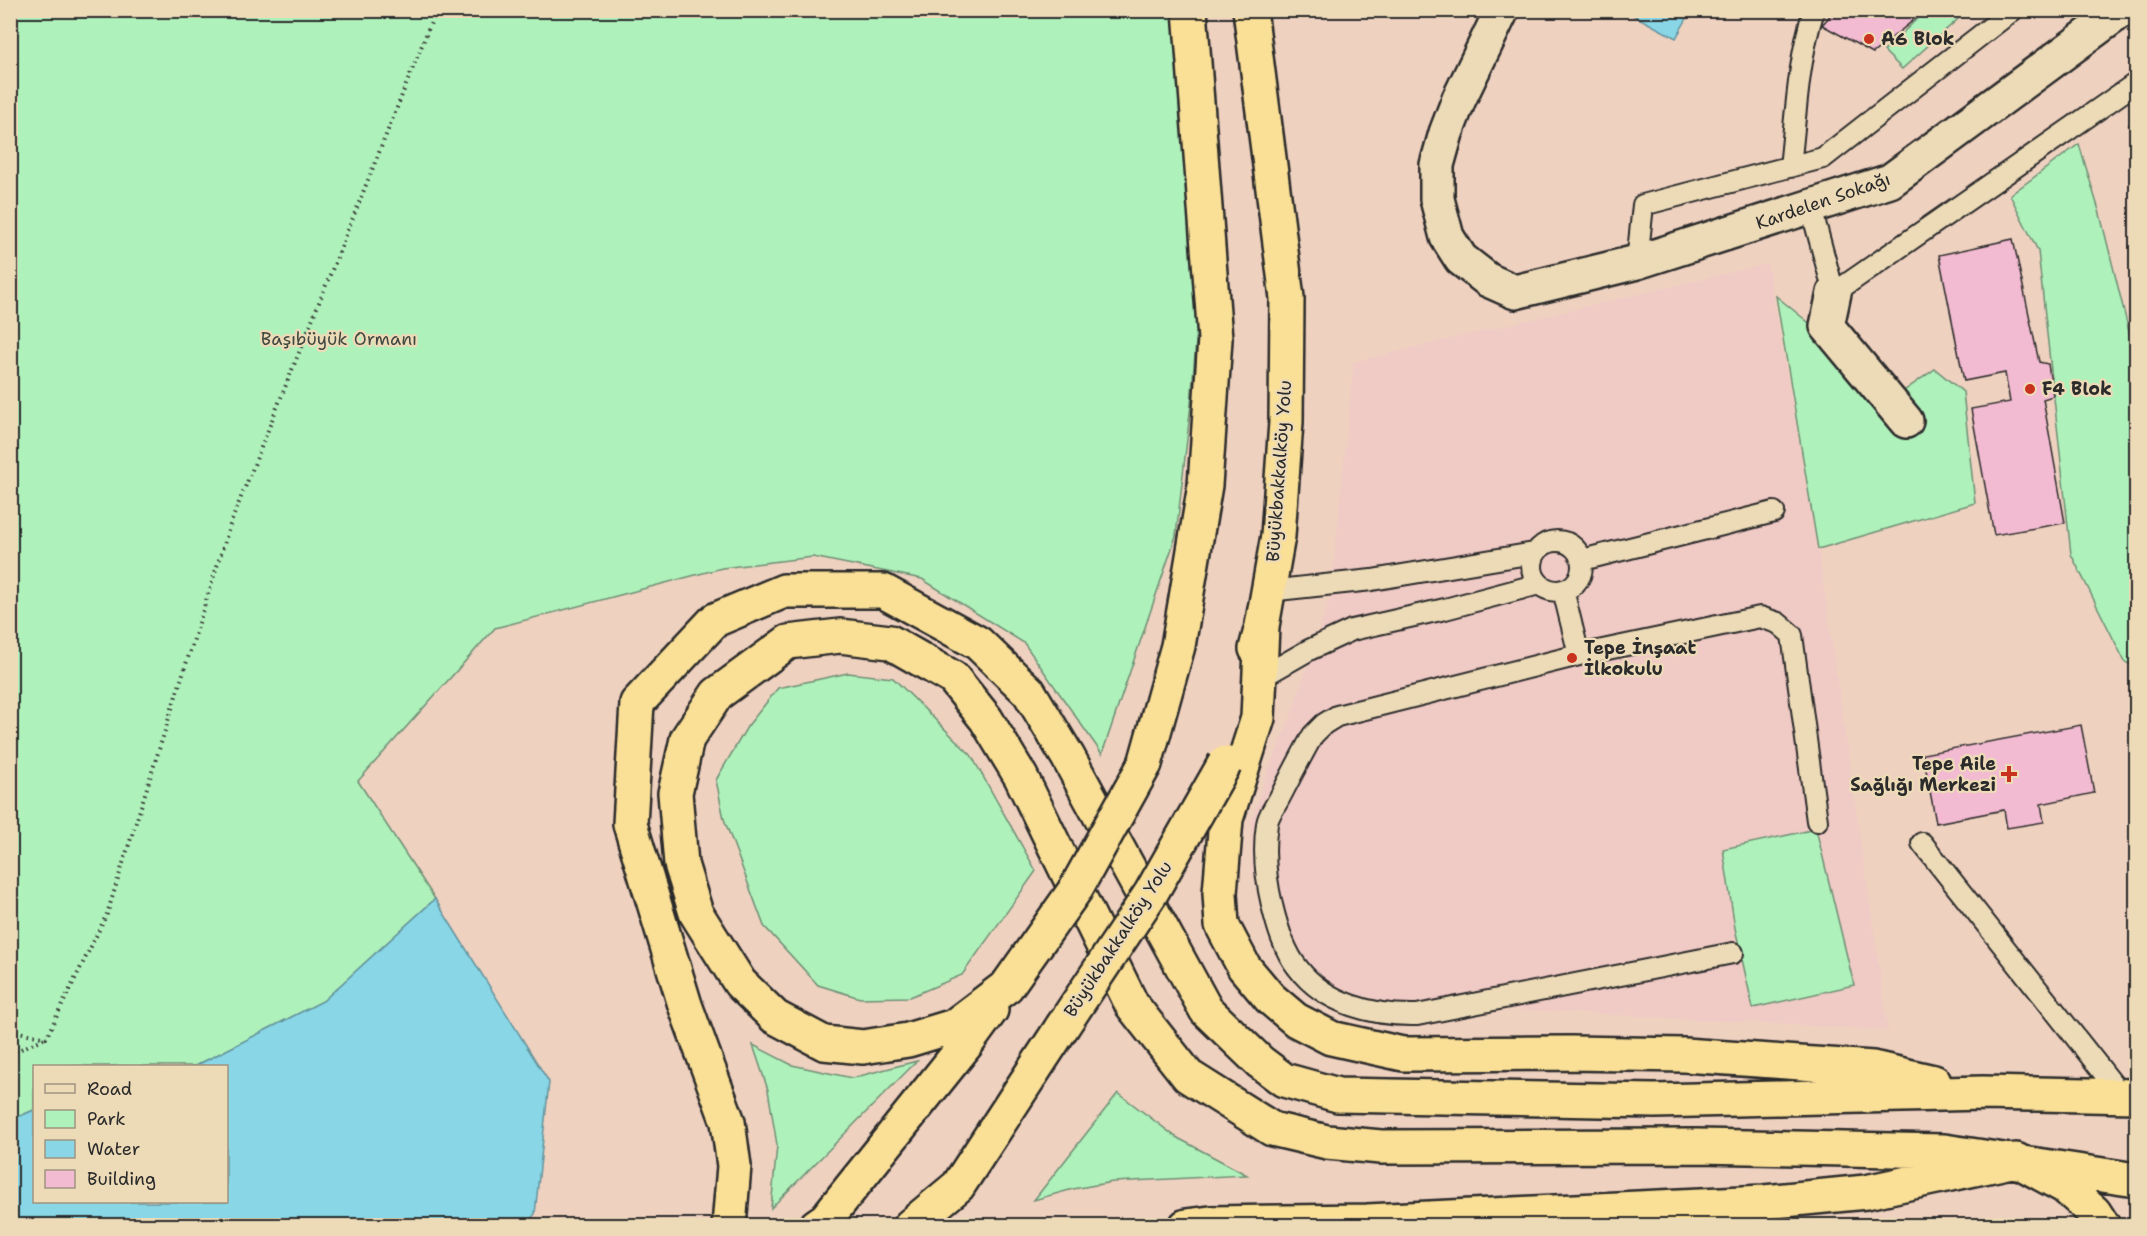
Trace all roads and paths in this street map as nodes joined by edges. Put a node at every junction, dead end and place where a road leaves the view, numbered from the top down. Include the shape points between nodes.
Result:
1 (436, 10) edge
2 (1190, 10) edge
3 (1250, 10) edge
4 (1502, 10) edge
5 (1814, 10) edge
6 (2013, 10) edge
7 (2122, 10) edge
8 (2131, 88) edge
9 (1790, 167) junction
10 (2136, 171) edge
11 (1811, 208) junction
12 (1638, 262) junction
13 (1834, 293) junction
14 (1906, 420) dead end
15 (1774, 512) dead end
16 (1534, 554) junction
17 (1582, 560) junction
18 (1539, 584) junction
19 (1563, 590) junction
20 (1268, 591) junction
21 (1262, 626) junction
22 (1579, 655) junction
23 (1260, 678) junction
24 (1817, 820) dead end
25 (1922, 843) dead end
26 (1733, 953) dead end
27 (1007, 986) junction
28 (10, 1030) edge
29 (46, 1038) junction
30 (10, 1054) edge
31 (1983, 1093) junction
32 (2129, 1096) edge
33 (2016, 1160) junction
34 (2136, 1180) edge
35 (1630, 1217) edge
36 (729, 1226) edge
37 (816, 1226) edge
38 (910, 1226) edge
39 (1186, 1226) edge
40 (2103, 1226) edge

1 - 29 path via 230,525 107,914
2 - 27 highway, bridge via 1215,339 1205,485 1178,646 1145,764 1075,890
3 - 20 highway, Büyükbakkalköy Yolu via 1287,298 1286,422 1278,536
4 - 12 street, Kardelen Sokağı via 1459,99 1437,165 1437,199 1447,237 1461,259 1488,280 1515,292
5 - 9 lane via 1803,53
6 - 9 lane via 1823,158
7 - 11 street, Kardelen Sokağı via 1890,181
8 - 10 path
8 - 13 lane
9 - 12 lane via 1643,205
11 - 12 street, Kardelen Sokağı
11 - 13 lane
13 - 14 street via 1827,326
15 - 17 lane
16 - 17 lane via 1549,541 1560,540 1577,550
16 - 18 lane via 1532,573
16 - 20 lane via 1372,580
17 - 19 lane via 1575,584
18 - 19 lane via 1550,590
18 - 23 lane via 1352,630
19 - 22 lane
20 - 21 highway, Büyükbakkalköy Yolu
21 - 23 highway
21 - 38 highway, Büyükbakkalköy Yolu, bridge via 1225,763 1150,892 958,1186
22 - 24 lane via 1760,617 1778,623 1792,635
22 - 26 lane via 1338,716 1313,735 1267,822 1269,893 1290,956 1321,990 1358,1008 1400,1016
23 - 31 highway via 1258,718 1226,819 1220,892 1222,925 1244,967 1270,998 1296,1020 1331,1038 1403,1054 1639,1054 1873,1068
25 - 32 lane
27 - 33 highway via 954,1026 908,1040 863,1047 824,1043 775,1017 740,983 696,913 681,864 675,793 687,739 717,694 788,642 840,636 890,642 953,678 986,719 1021,777 1132,1005 1188,1076 1272,1129 1327,1142 1381,1147 1909,1150
27 - 37 highway via 968,1043 826,1219
28 - 29 path
29 - 30 path
31 - 32 highway
31 - 36 highway via 1655,1101 1338,1095 1284,1080 1206,1010 1029,692 978,643 883,591 784,591 715,620 637,703 630,824 685,1005 728,1122 734,1166
33 - 34 highway
33 - 35 highway via 1866,1192
33 - 40 highway via 2064,1186 2094,1212
35 - 39 highway via 1571,1210

